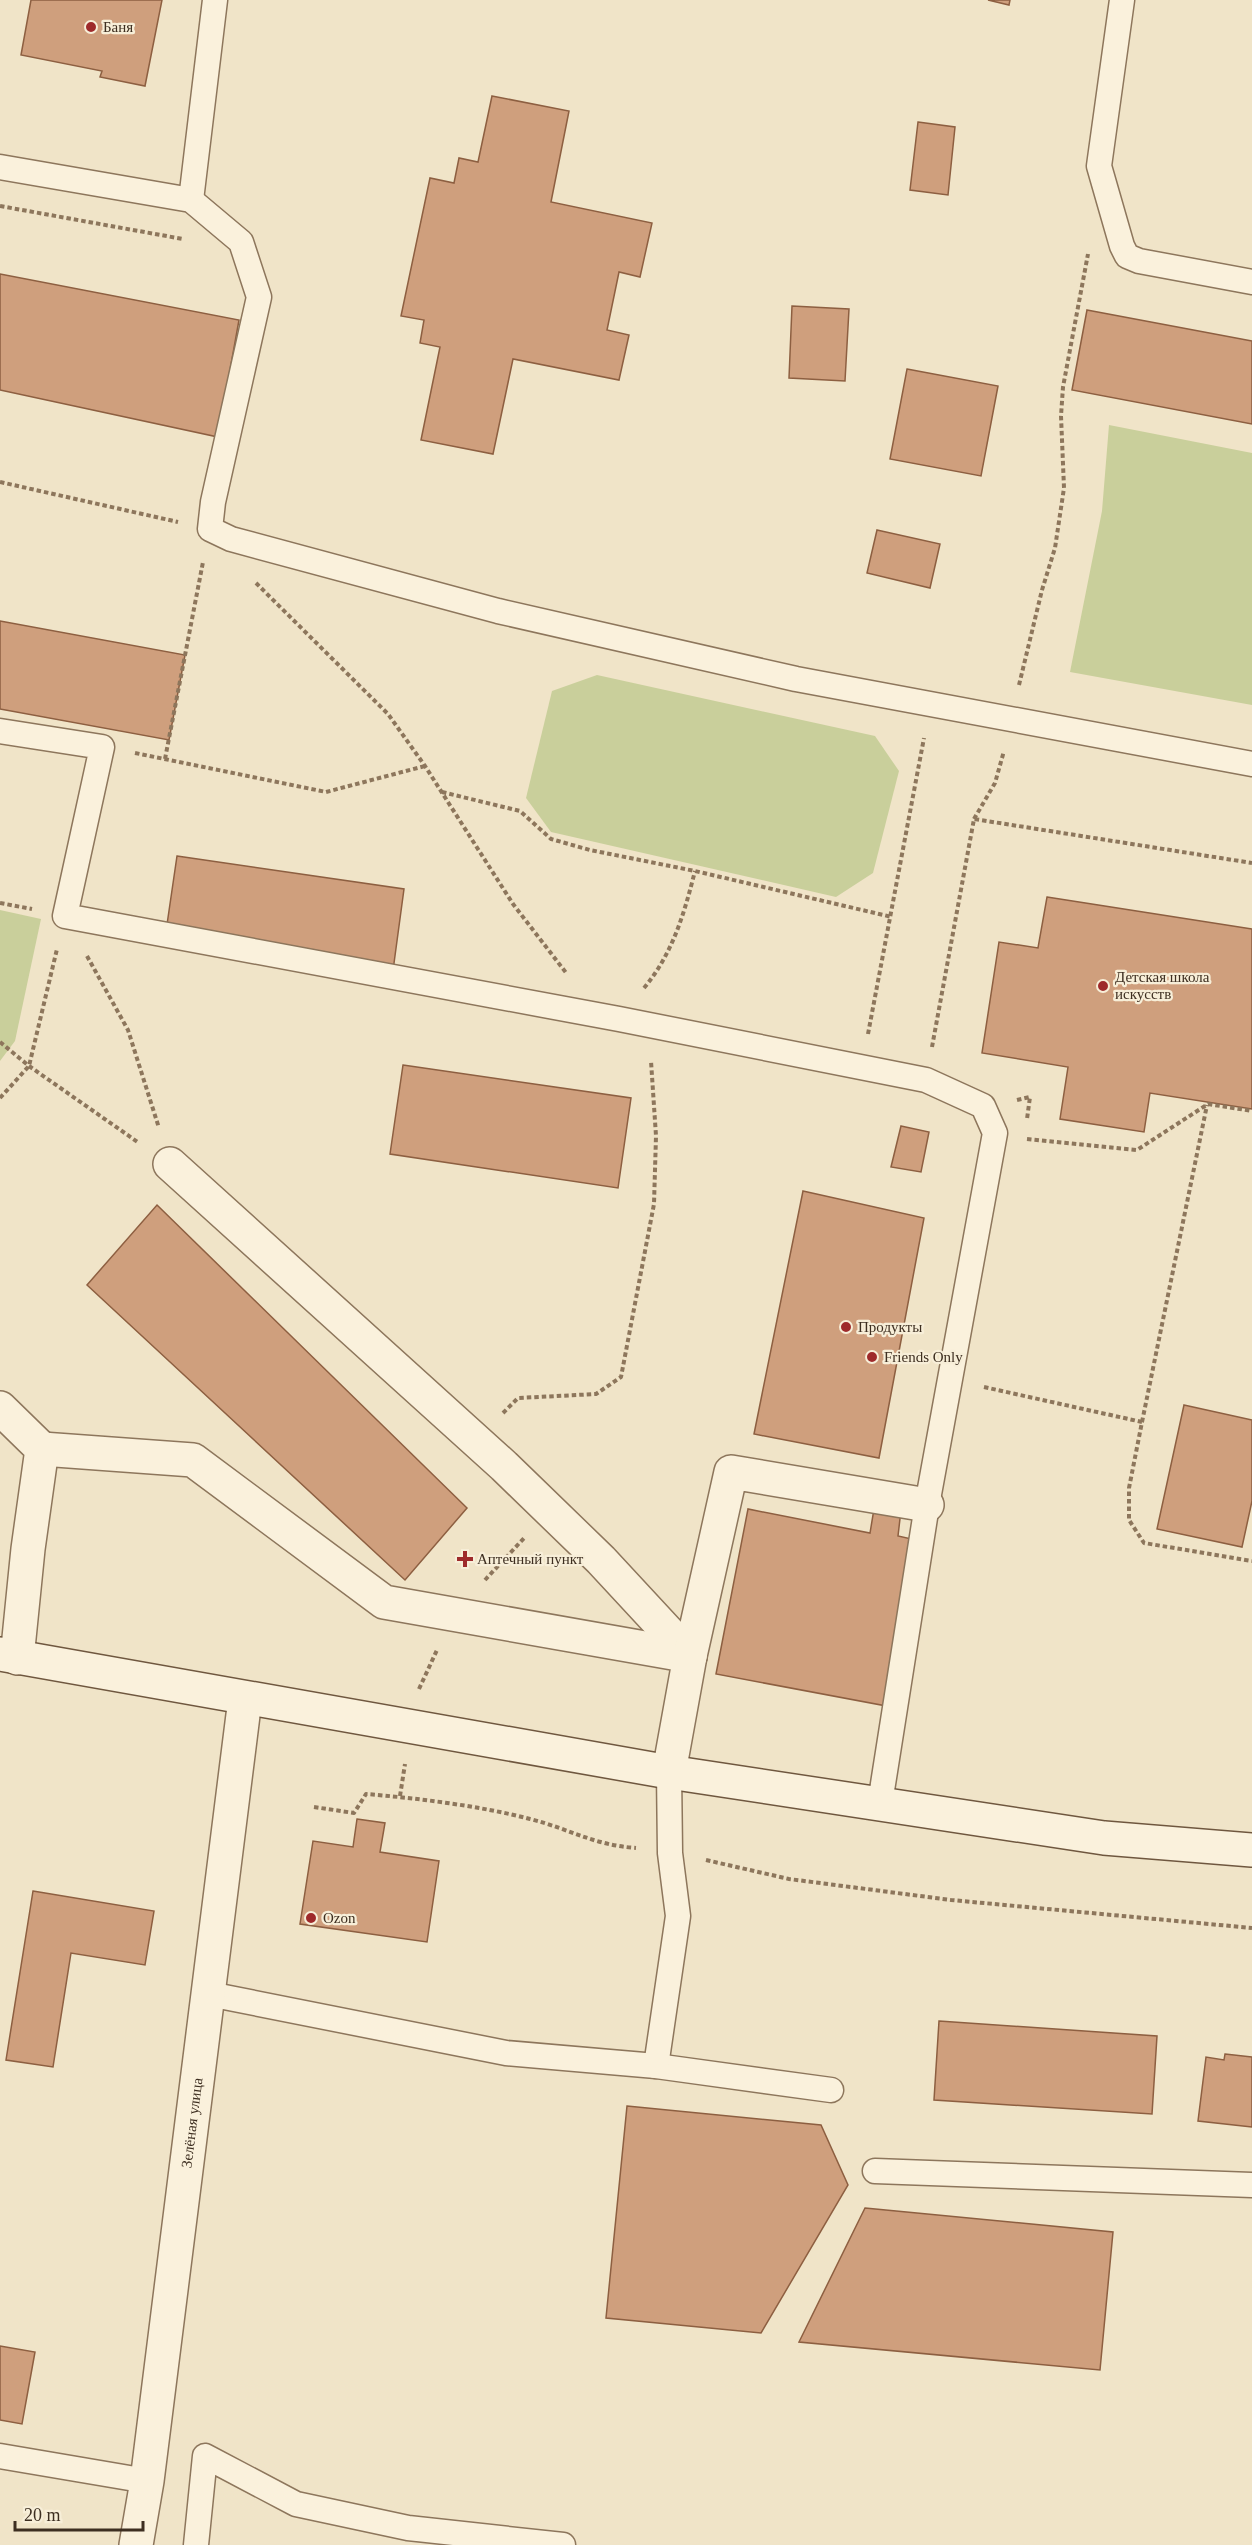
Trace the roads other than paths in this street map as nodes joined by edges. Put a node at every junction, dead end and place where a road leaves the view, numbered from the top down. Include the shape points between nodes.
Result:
1 (215, 0) edge
2 (1122, 0) edge
3 (0, 167) edge
4 (191, 200) junction
5 (1252, 282) edge
6 (0, 731) edge
7 (1252, 764) edge
8 (170, 1164) road end
9 (0, 1408) edge
10 (42, 1449) junction
11 (927, 1505) junction
12 (9, 1656) edge
13 (690, 1656) junction
14 (245, 1699) junction
15 (669, 1772) junction
16 (880, 1803) junction
17 (1252, 1850) edge
18 (209, 1994) junction
19 (656, 2066) junction
20 (831, 2090) dead end
21 (875, 2171) dead end
22 (1252, 2185) edge
23 (0, 2456) edge
24 (147, 2481) junction
25 (136, 2545) edge
26 (196, 2545) edge
27 (563, 2545) edge

1 - 4 lane
2 - 5 lane via 1099,166 1122,246 1127,256 1139,261
3 - 4 lane
4 - 7 lane via 241,242 259,297 210,529 231,539 498,611 796,679
6 - 11 lane via 102,747 65,916 926,1080 983,1106 995,1132
8 - 13 street via 476,1441 601,1560
9 - 10 street
10 - 12 street
10 - 13 street via 193,1460 384,1602
11 - 13 street via 731,1472
11 - 16 lane
12 - 14 street
13 - 15 street
14 - 15 street
14 - 18 street, Зелёная улица
15 - 16 street
15 - 19 lane via 670,1853 678,1916
16 - 17 street via 1104,1838
18 - 19 lane via 506,2053
18 - 24 street, Зелёная улица
19 - 20 lane
21 - 22 lane
23 - 24 lane
24 - 25 street, Зелёная улица
26 - 27 lane via 205,2456 296,2504 408,2528

